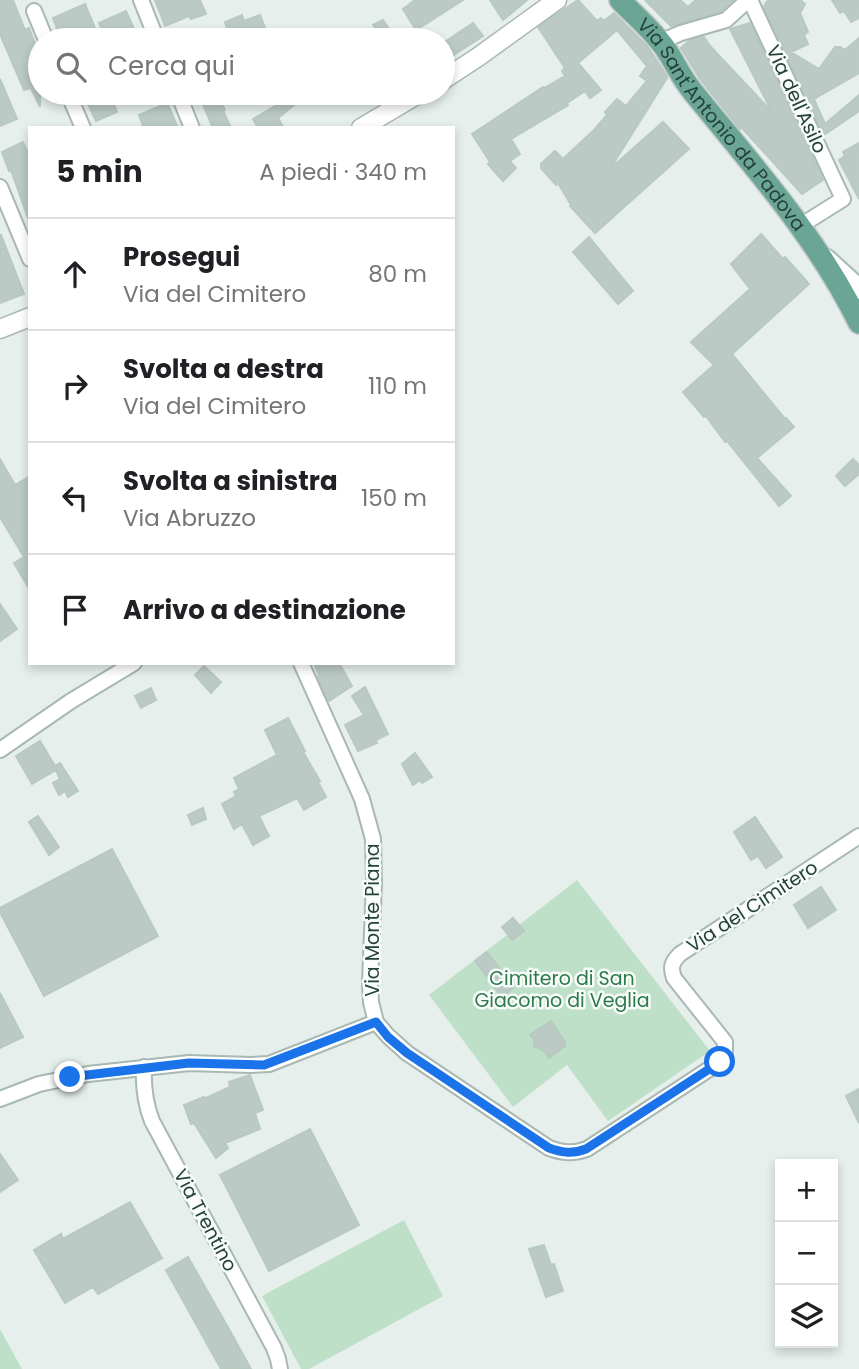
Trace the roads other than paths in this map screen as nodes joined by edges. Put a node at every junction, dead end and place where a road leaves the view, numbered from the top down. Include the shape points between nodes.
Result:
1 (141, 0) edge
2 (557, 0) edge
3 (620, 0) edge
4 (749, 0) edge
5 (34, 11) dead end
6 (41, 28) edge
7 (152, 28) edge
8 (660, 42) junction
9 (455, 72) edge
10 (73, 105) edge
11 (183, 105) edge
12 (400, 105) edge
13 (82, 126) edge
14 (191, 126) edge
15 (364, 126) edge
16 (0, 187) edge
17 (800, 226) junction
18 (28, 254) edge
19 (820, 254) junction
20 (859, 289) edge
21 (28, 318) edge
22 (859, 323) edge
23 (0, 329) edge
24 (131, 665) edge
25 (302, 665) edge
26 (0, 750) edge
27 (859, 836) edge
28 (376, 1022) junction
29 (144, 1067) junction
30 (0, 1099) edge
31 (280, 1369) edge

1 - 7 street
2 - 9 street
3 - 8 main road, Via Sant'Antonio da Padova
4 - 8 street via 726,20
4 - 17 street, Via dell'Asilo via 843,198
5 - 6 street
8 - 17 main road, Via Sant'Antonio da Padova via 686,83
10 - 13 street
11 - 14 street
12 - 15 street
16 - 18 street
17 - 19 main road, Via Sant'Antonio da Padova
19 - 20 main road
19 - 22 main road, Via Sant'Antonio da Padova
21 - 23 street
24 - 26 street
25 - 28 street, Via Monte Piana via 362,799 373,839 370,983
27 - 28 street, Via del Cimitero via 674,960 674,978 725,1042 725,1056 586,1149 575,1153 549,1148 407,1053
28 - 29 street via 269,1064 194,1062
29 - 30 street via 54,1080
29 - 31 street, Via Trentino via 152,1121 274,1348

